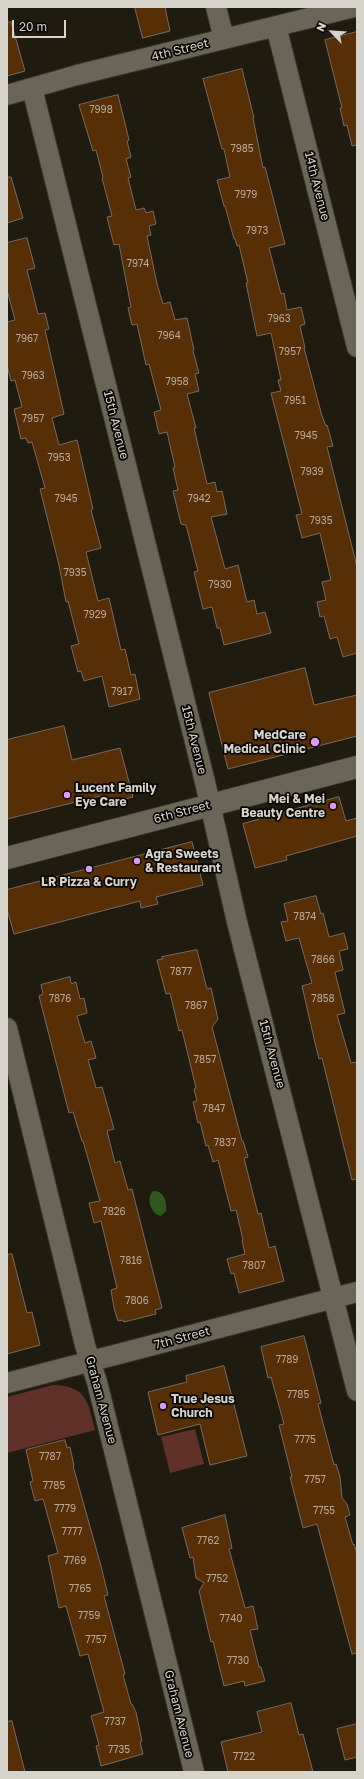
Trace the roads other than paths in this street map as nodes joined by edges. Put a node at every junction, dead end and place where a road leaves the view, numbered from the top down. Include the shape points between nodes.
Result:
1 (216, 7) edge
2 (354, 7) edge
3 (276, 26) junction
4 (224, 38) junction
5 (32, 88) junction
6 (7, 95) edge
7 (357, 347) edge
8 (357, 767) edge
9 (210, 805) junction
10 (7, 858) edge
11 (7, 1028) edge
12 (357, 1292) edge
13 (334, 1298) junction
14 (90, 1362) junction
15 (7, 1384) edge
16 (357, 1391) edge
17 (194, 1772) edge

1 - 4 street
2 - 3 street, 4th Street
3 - 4 street, 4th Street
3 - 7 street, 14th Avenue
4 - 5 street, 4th Street
5 - 6 street, 4th Street
5 - 9 street, 15th Avenue
8 - 9 street, 6th Street
9 - 10 street, 6th Street
9 - 13 street, 15th Avenue
11 - 14 street, Graham Avenue
12 - 13 street, 7th Street
13 - 14 street, 7th Street
13 - 16 street, 15th Avenue
14 - 15 street, 7th Street
14 - 17 street, Graham Avenue

